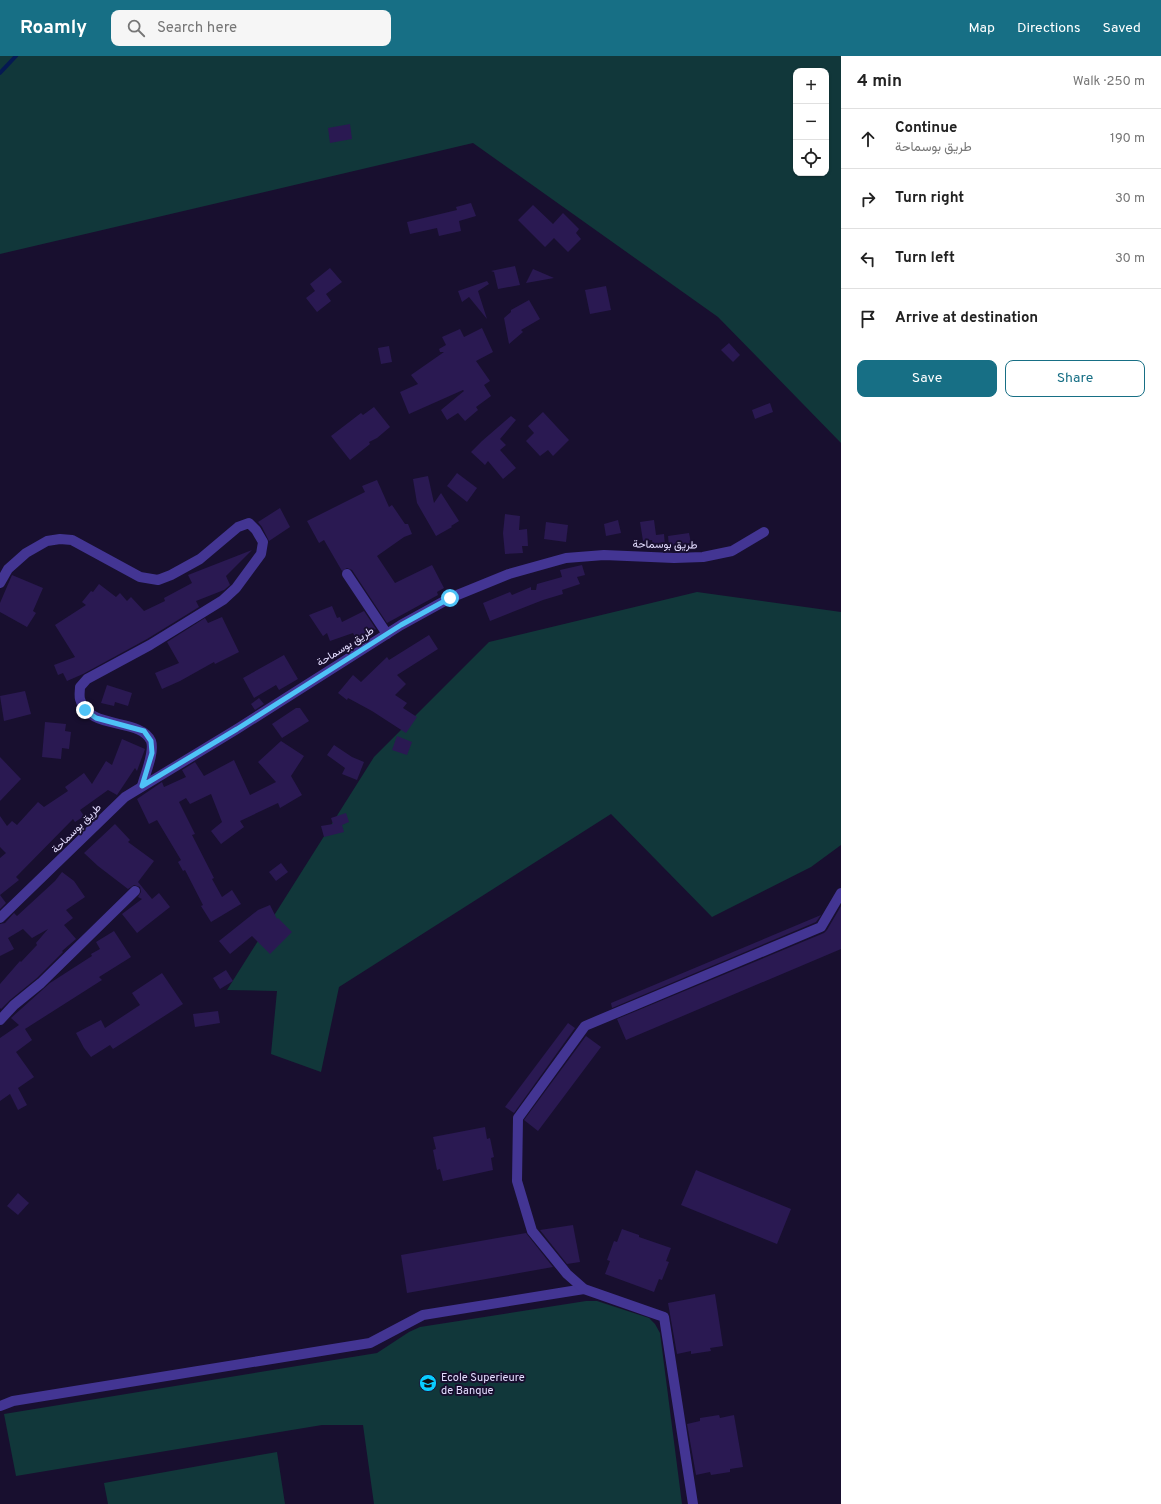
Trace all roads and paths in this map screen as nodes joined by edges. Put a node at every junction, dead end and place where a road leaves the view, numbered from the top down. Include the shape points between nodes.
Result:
1 (764, 532) dead end
2 (347, 574) dead end
3 (0, 583) edge
4 (387, 634) junction
5 (142, 786) junction
6 (136, 891) dead end
7 (841, 893) edge
8 (0, 918) edge
9 (0, 1020) edge
10 (584, 1289) junction
11 (0, 1406) edge
12 (693, 1504) edge

1 - 4 street, طريق بوسماحة via 732,551 702,557 604,555 566,558 509,574 450,598
2 - 4 street
3 - 5 street via 8,569 26,553 47,541 72,540 140,577 158,580 200,559 238,527 249,523 256,530 263,542 262,554 236,588 223,600 87,680 80,687 80,698 85,710 96,718 144,731 151,741 152,753
4 - 5 street, طريق بوسماحة
5 - 8 street, طريق بوسماحة via 125,797
6 - 9 street
7 - 10 street via 821,927 585,1026 518,1118 517,1181 532,1231 566,1274
10 - 11 street via 423,1315 370,1343 13,1401
10 - 12 street via 664,1317

